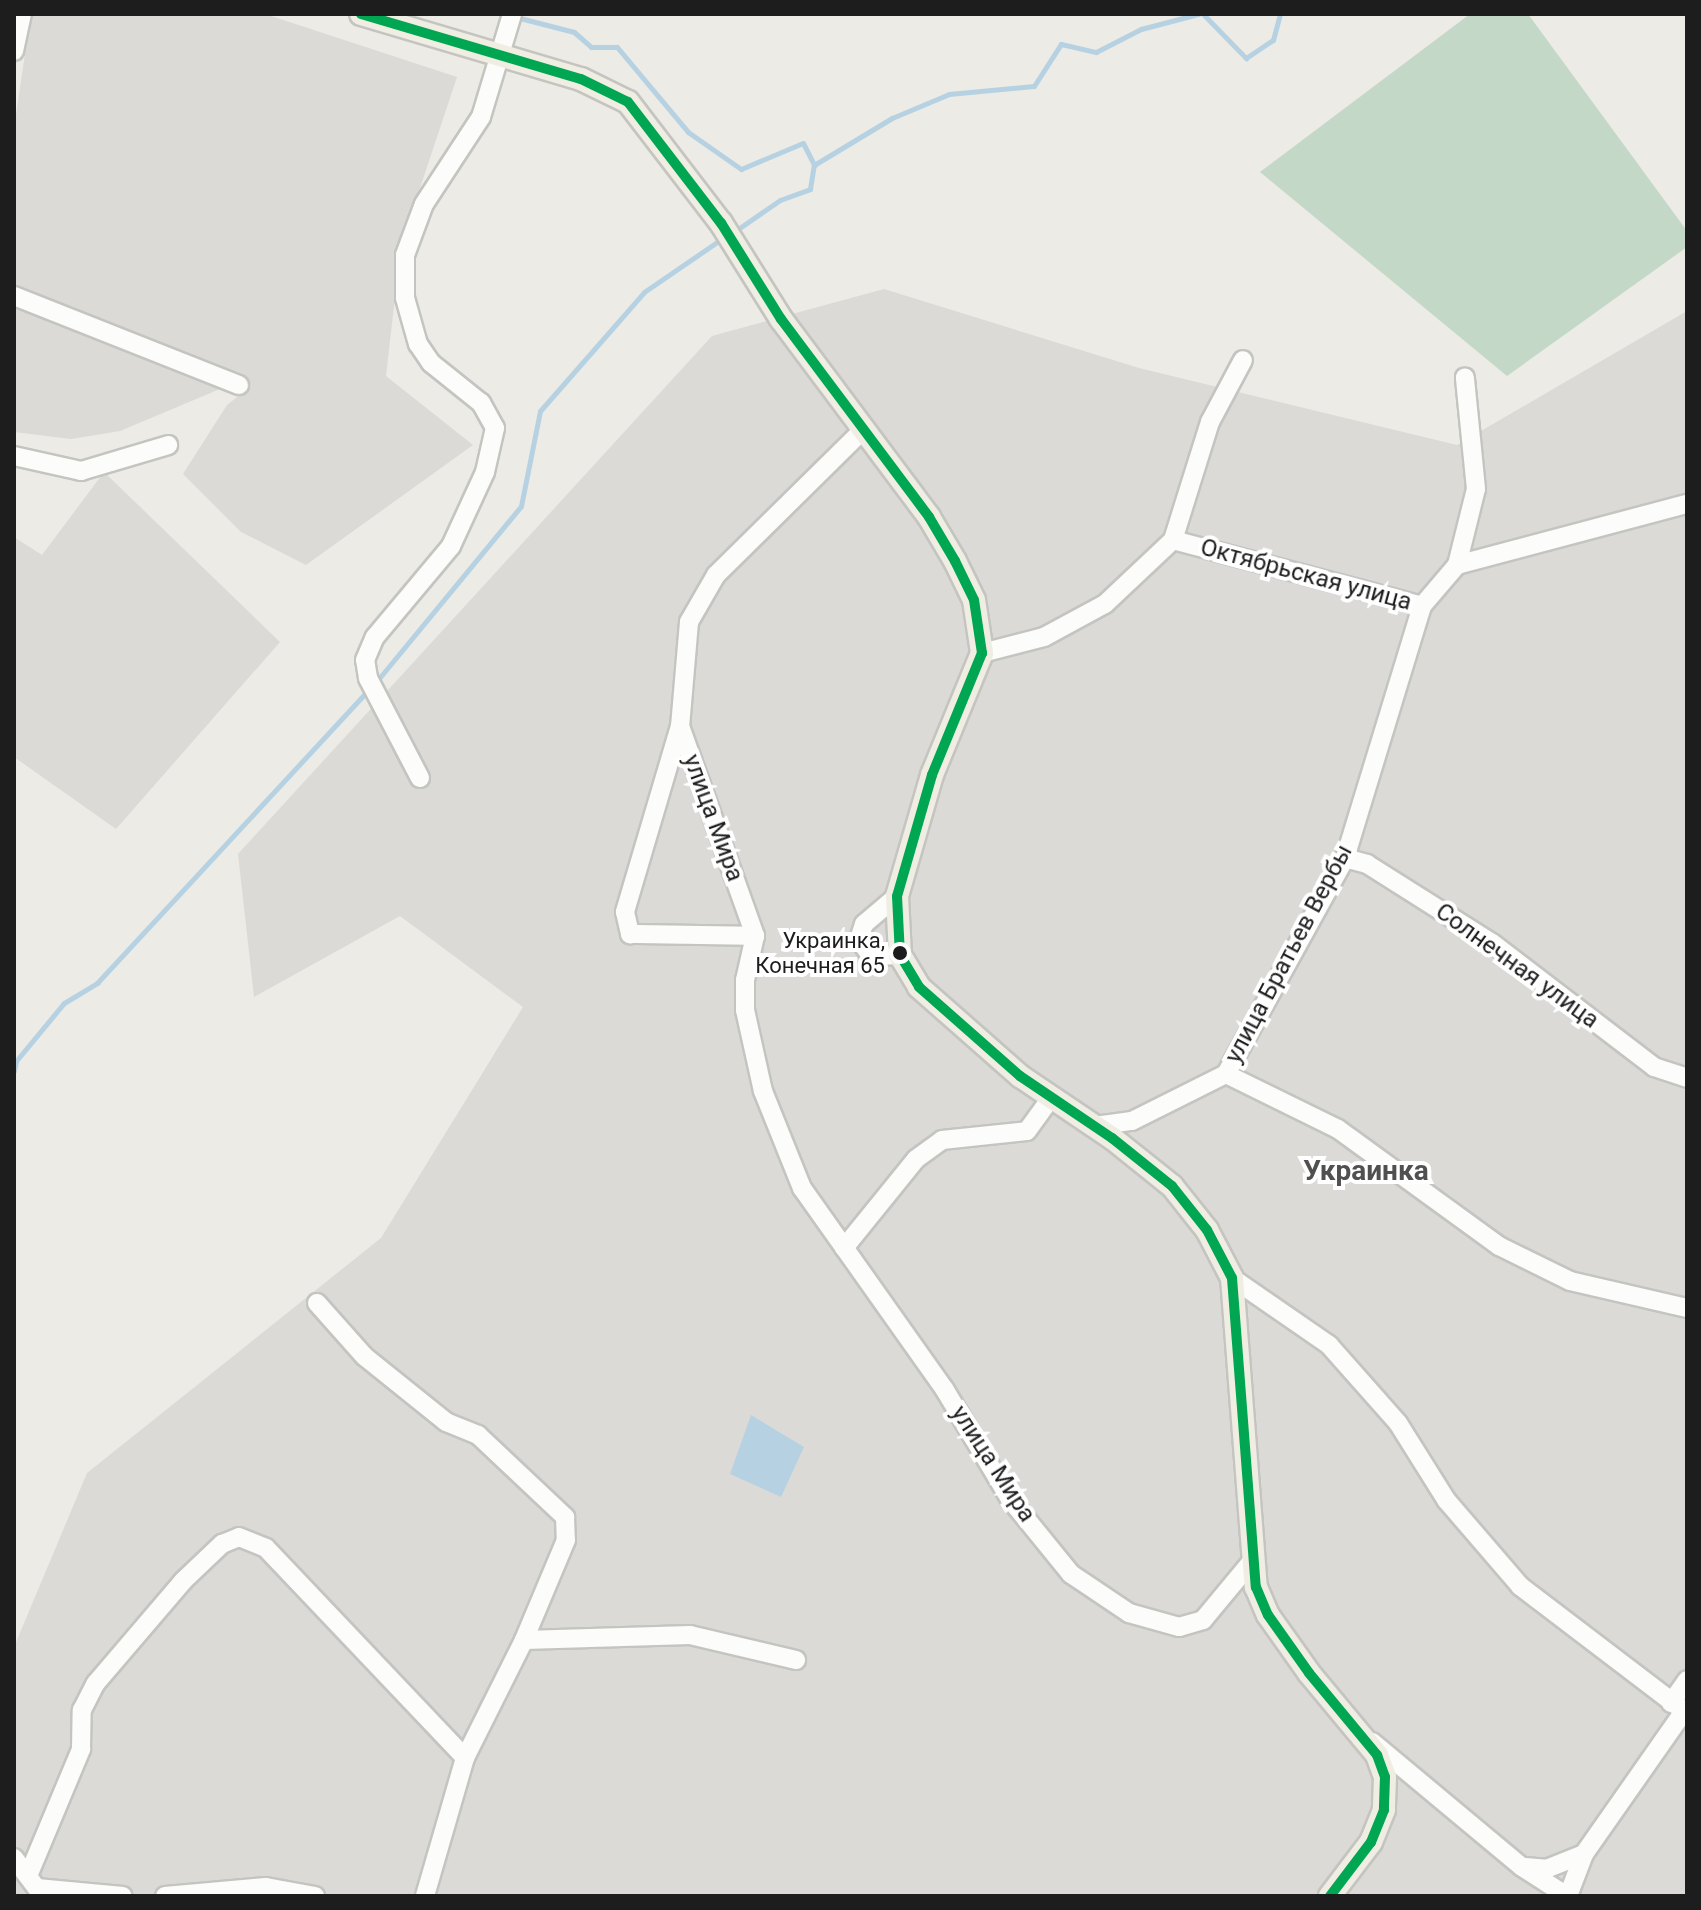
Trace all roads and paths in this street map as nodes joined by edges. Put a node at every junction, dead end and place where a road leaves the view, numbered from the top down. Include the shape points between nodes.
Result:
1 (512, 14) edge
2 (365, 15) edge
3 (18, 23) edge
4 (14, 51) edge
5 (498, 57) junction
6 (14, 296) edge
7 (1243, 360) dead end
8 (1465, 378) dead end
9 (239, 385) dead end
10 (862, 431) junction
11 (168, 445) dead end
12 (14, 456) edge
13 (1687, 504) edge
14 (1173, 540) junction
15 (1457, 565) junction
16 (1422, 606) junction
17 (982, 653) junction
18 (680, 726) junction
19 (420, 778) dead end
20 (1345, 858) junction
21 (897, 896) junction
22 (755, 936) junction
23 (900, 955) junction
24 (1226, 1074) junction
25 (1687, 1078) edge
26 (1051, 1098) junction
27 (1095, 1126) junction
28 (844, 1248) junction
29 (1232, 1278) junction
30 (317, 1303) dead end
31 (1687, 1308) edge
32 (1252, 1561) junction
33 (524, 1640) junction
34 (796, 1660) dead end
35 (1687, 1680) edge
36 (1680, 1709) edge
37 (1361, 1732) junction
38 (465, 1758) junction
39 (1584, 1854) junction
40 (14, 1858) edge
41 (1522, 1867) junction
42 (28, 1876) junction
43 (123, 1896) edge
44 (165, 1896) edge
45 (315, 1896) edge
46 (425, 1896) edge
47 (1330, 1896) edge
48 (1568, 1896) edge

1 - 5 street
2 - 5 main road
3 - 4 street
5 - 10 main road via 581,79 628,102 721,223 781,319
5 - 19 street via 481,117 413,229 403,276 418,344 431,363 481,403 495,428 485,472 451,546 375,637 365,660 368,678
6 - 9 street
7 - 14 street via 1210,422
8 - 15 street via 1476,489
10 - 17 main road via 929,517 955,561 974,600
10 - 18 street, улица Мира via 716,575 689,622
11 - 12 street via 81,471
13 - 15 street
14 - 16 street, Октябрьская улица
14 - 17 street, Октябрьская улица via 1105,604 1044,637
15 - 16 street, Октябрьская улица
16 - 20 street, улица Братьев Вербы
17 - 21 main road via 932,775
18 - 22 street, улица Мира
18 - 22 street via 625,912 630,934
20 - 24 street, улица Братьев Вербы
20 - 25 street, Солнечная улица via 1367,864 1492,943 1654,1067
21 - 23 main road
21 - 23 street via 864,924 859,939 871,956
22 - 28 street, улица Мира via 745,980 745,1010 763,1091 802,1188
23 - 26 main road via 919,987
24 - 27 street, улица Братьев Вербы via 1132,1121
24 - 31 street via 1338,1129 1499,1246 1570,1281
26 - 27 main road
26 - 28 street via 1027,1131 942,1140 916,1159
27 - 29 main road via 1172,1186 1207,1230
28 - 32 street, улица Мира via 945,1390 1010,1499 1071,1574 1129,1613 1179,1627 1203,1620
29 - 32 main road
29 - 36 street via 1329,1345 1398,1423 1447,1501 1520,1586
30 - 33 street via 364,1356 446,1422 478,1435 565,1517 566,1540
32 - 37 main road via 1268,1615
33 - 34 street via 690,1635
33 - 38 street
35 - 36 street
36 - 39 street
37 - 41 street
37 - 47 main road via 1385,1777 1384,1810 1371,1842
38 - 42 street via 266,1548 239,1537 222,1544 183,1581 96,1683 82,1710 81,1749
38 - 46 street
39 - 41 street via 1546,1869
39 - 48 street
40 - 42 street
41 - 48 street
42 - 43 street via 37,1888
44 - 45 street via 266,1887

